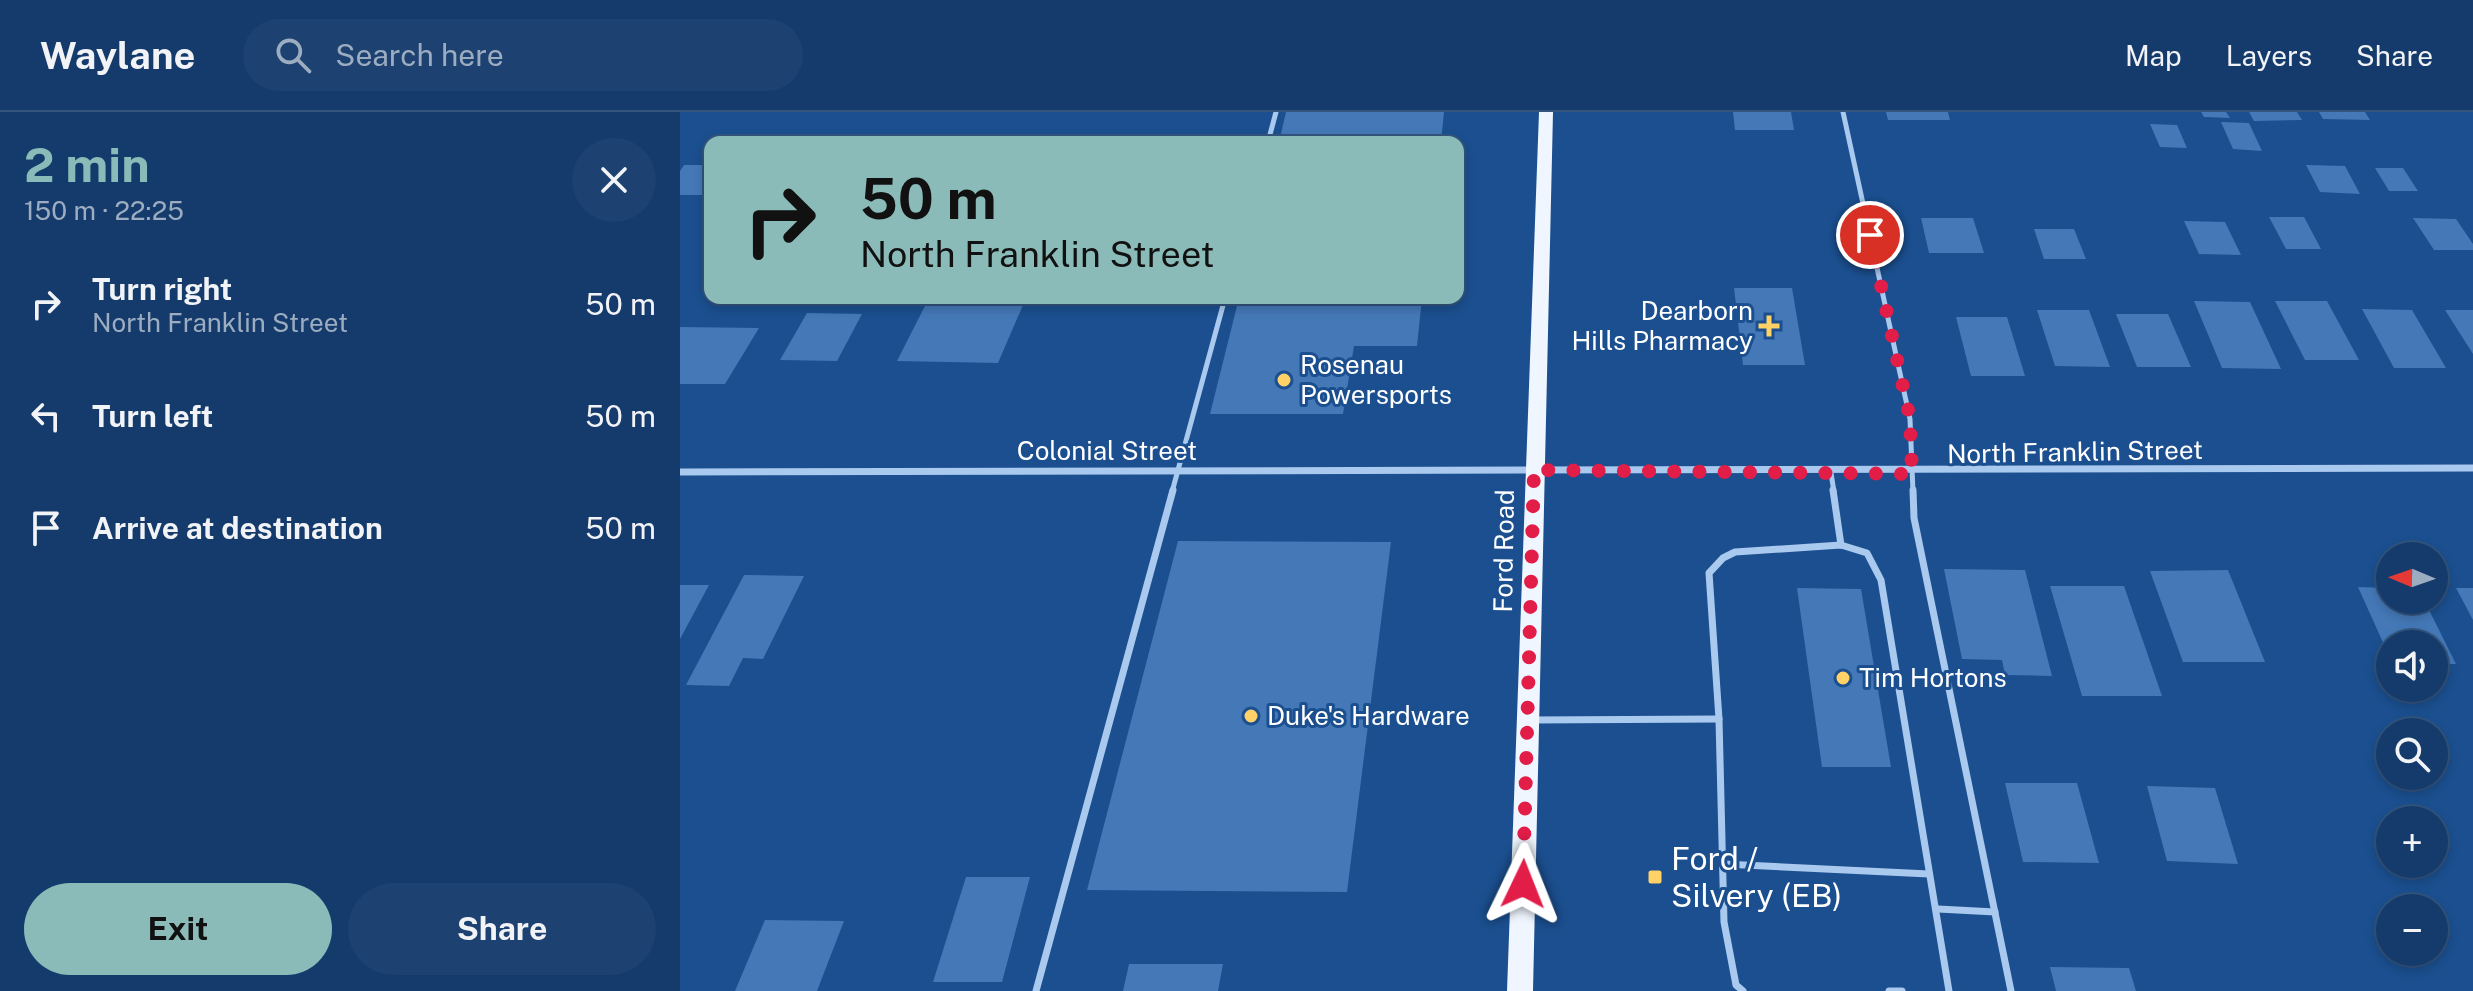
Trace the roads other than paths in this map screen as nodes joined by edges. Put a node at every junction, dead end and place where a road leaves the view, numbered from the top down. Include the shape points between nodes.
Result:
1 (1276, 112) edge
2 (1546, 112) edge
3 (1843, 112) edge
4 (1270, 136) edge
5 (1223, 304) edge
6 (2473, 468) edge
7 (1534, 470) junction
8 (1178, 471) junction
9 (680, 472) edge
10 (1831, 473) junction
11 (1912, 474) junction
12 (1841, 545) junction
13 (1719, 719) junction
14 (1529, 720) junction
15 (1723, 864) junction
16 (1929, 874) junction
17 (1938, 909) junction
18 (1995, 912) junction
19 (1036, 991) edge
20 (1520, 991) edge
21 (1743, 991) edge
22 (1889, 991) edge
23 (1902, 991) edge
24 (1949, 991) edge
25 (2011, 991) edge

1 - 4 lane
2 - 7 main road, Ford Road
3 - 11 lane via 1910,419
5 - 8 lane
6 - 11 street, North Franklin Street
7 - 8 street, Colonial Street
7 - 10 street, North Franklin Street
7 - 14 main road, Ford Road
8 - 9 street, Colonial Street
8 - 19 lane
10 - 11 street, North Franklin Street
10 - 12 lane
11 - 18 lane via 1914,518
12 - 13 lane via 1735,552 1709,573
12 - 16 lane via 1867,553 1881,580
13 - 14 lane
13 - 15 lane
14 - 20 main road, Ford Road
15 - 16 lane
15 - 21 lane via 1724,922 1736,985
16 - 17 lane
17 - 18 lane
17 - 24 lane
18 - 25 lane
22 - 23 lane

